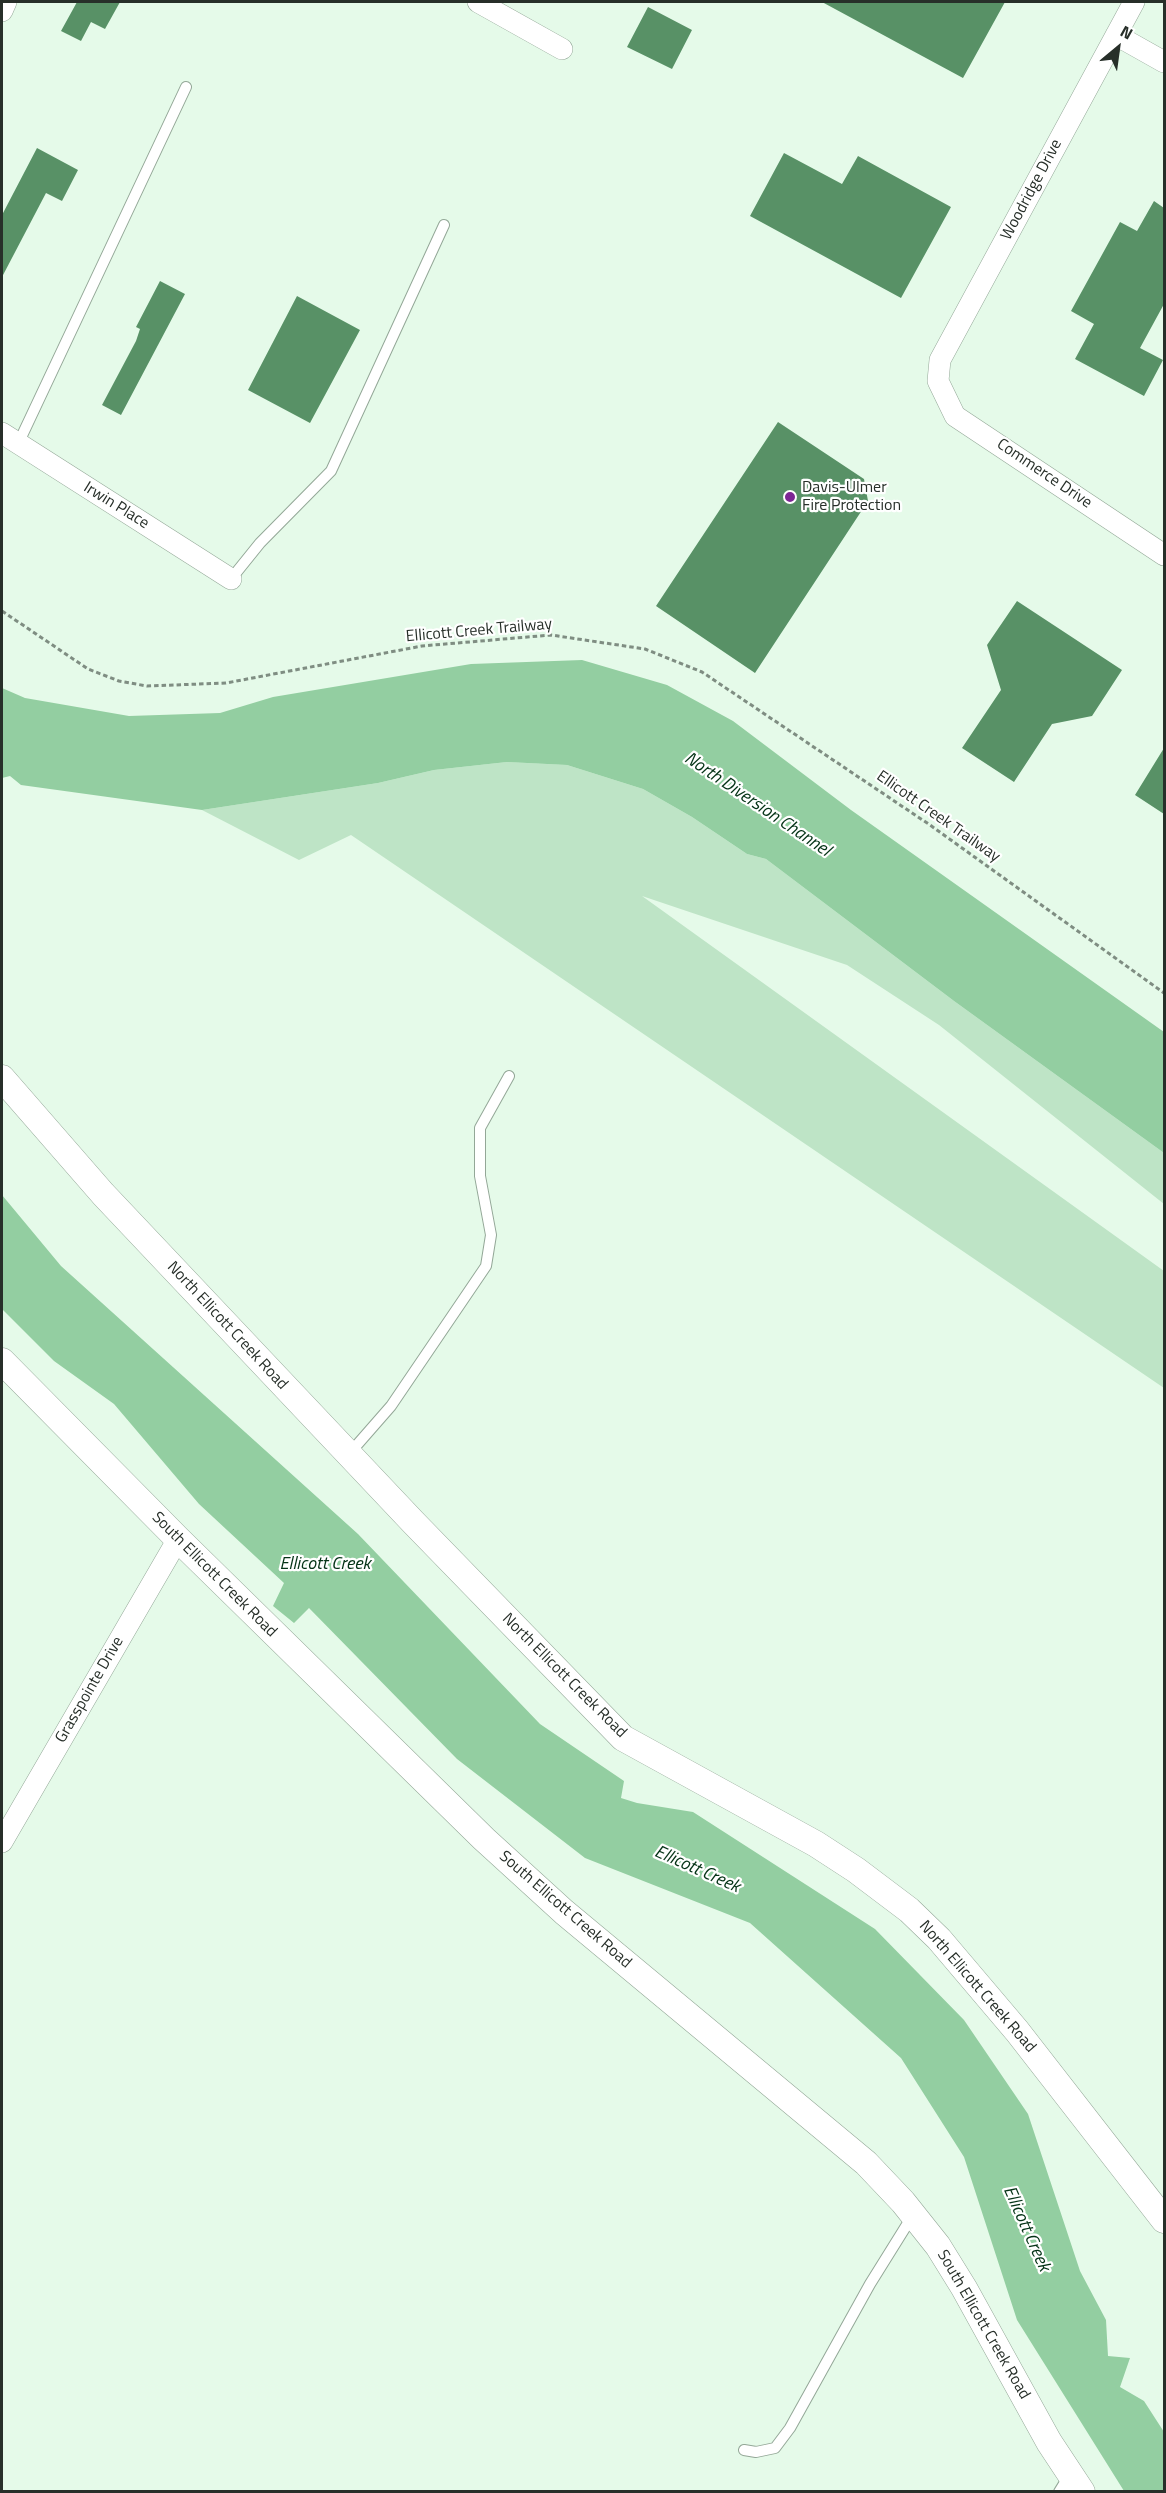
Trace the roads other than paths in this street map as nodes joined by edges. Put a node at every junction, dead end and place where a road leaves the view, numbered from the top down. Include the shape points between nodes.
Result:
1 (6, 2) edge
2 (478, 2) edge
3 (1134, 2) edge
4 (2, 11) edge
5 (1116, 35) junction
6 (562, 50) dead end
7 (1164, 62) edge
8 (186, 87) dead end
9 (444, 225) dead end
10 (938, 381) joint
11 (10, 439) edge
12 (1164, 555) edge
13 (231, 579) joint
14 (509, 1076) dead end
15 (2, 1078) edge
16 (2, 1361) edge
17 (349, 1454) junction
18 (178, 1539) junction
19 (2, 1842) edge
20 (913, 2214) junction
21 (1164, 2220) edge
22 (744, 2450) dead end
23 (1070, 2486) edge

1 - 4 street
2 - 6 street
3 - 5 street, Woodridge Drive
5 - 7 street
5 - 10 street, Woodridge Drive via 939,360
8 - 11 lane
9 - 13 lane via 331,471 260,543
10 - 12 street, Commerce Drive via 955,416
11 - 13 street, Irwin Place
14 - 17 lane via 480,1128 480,1176 491,1235 486,1266 391,1406
15 - 17 street, North Ellicott Creek Road via 103,1194
16 - 18 street, South Ellicott Creek Road
17 - 21 street, North Ellicott Creek Road via 624,1738 816,1844 909,1910 995,2003
18 - 19 street, Grasspointe Drive
18 - 20 street, South Ellicott Creek Road via 484,1839 564,1912 866,2163
20 - 22 lane via 775,2448
20 - 23 street, South Ellicott Creek Road via 964,2288

